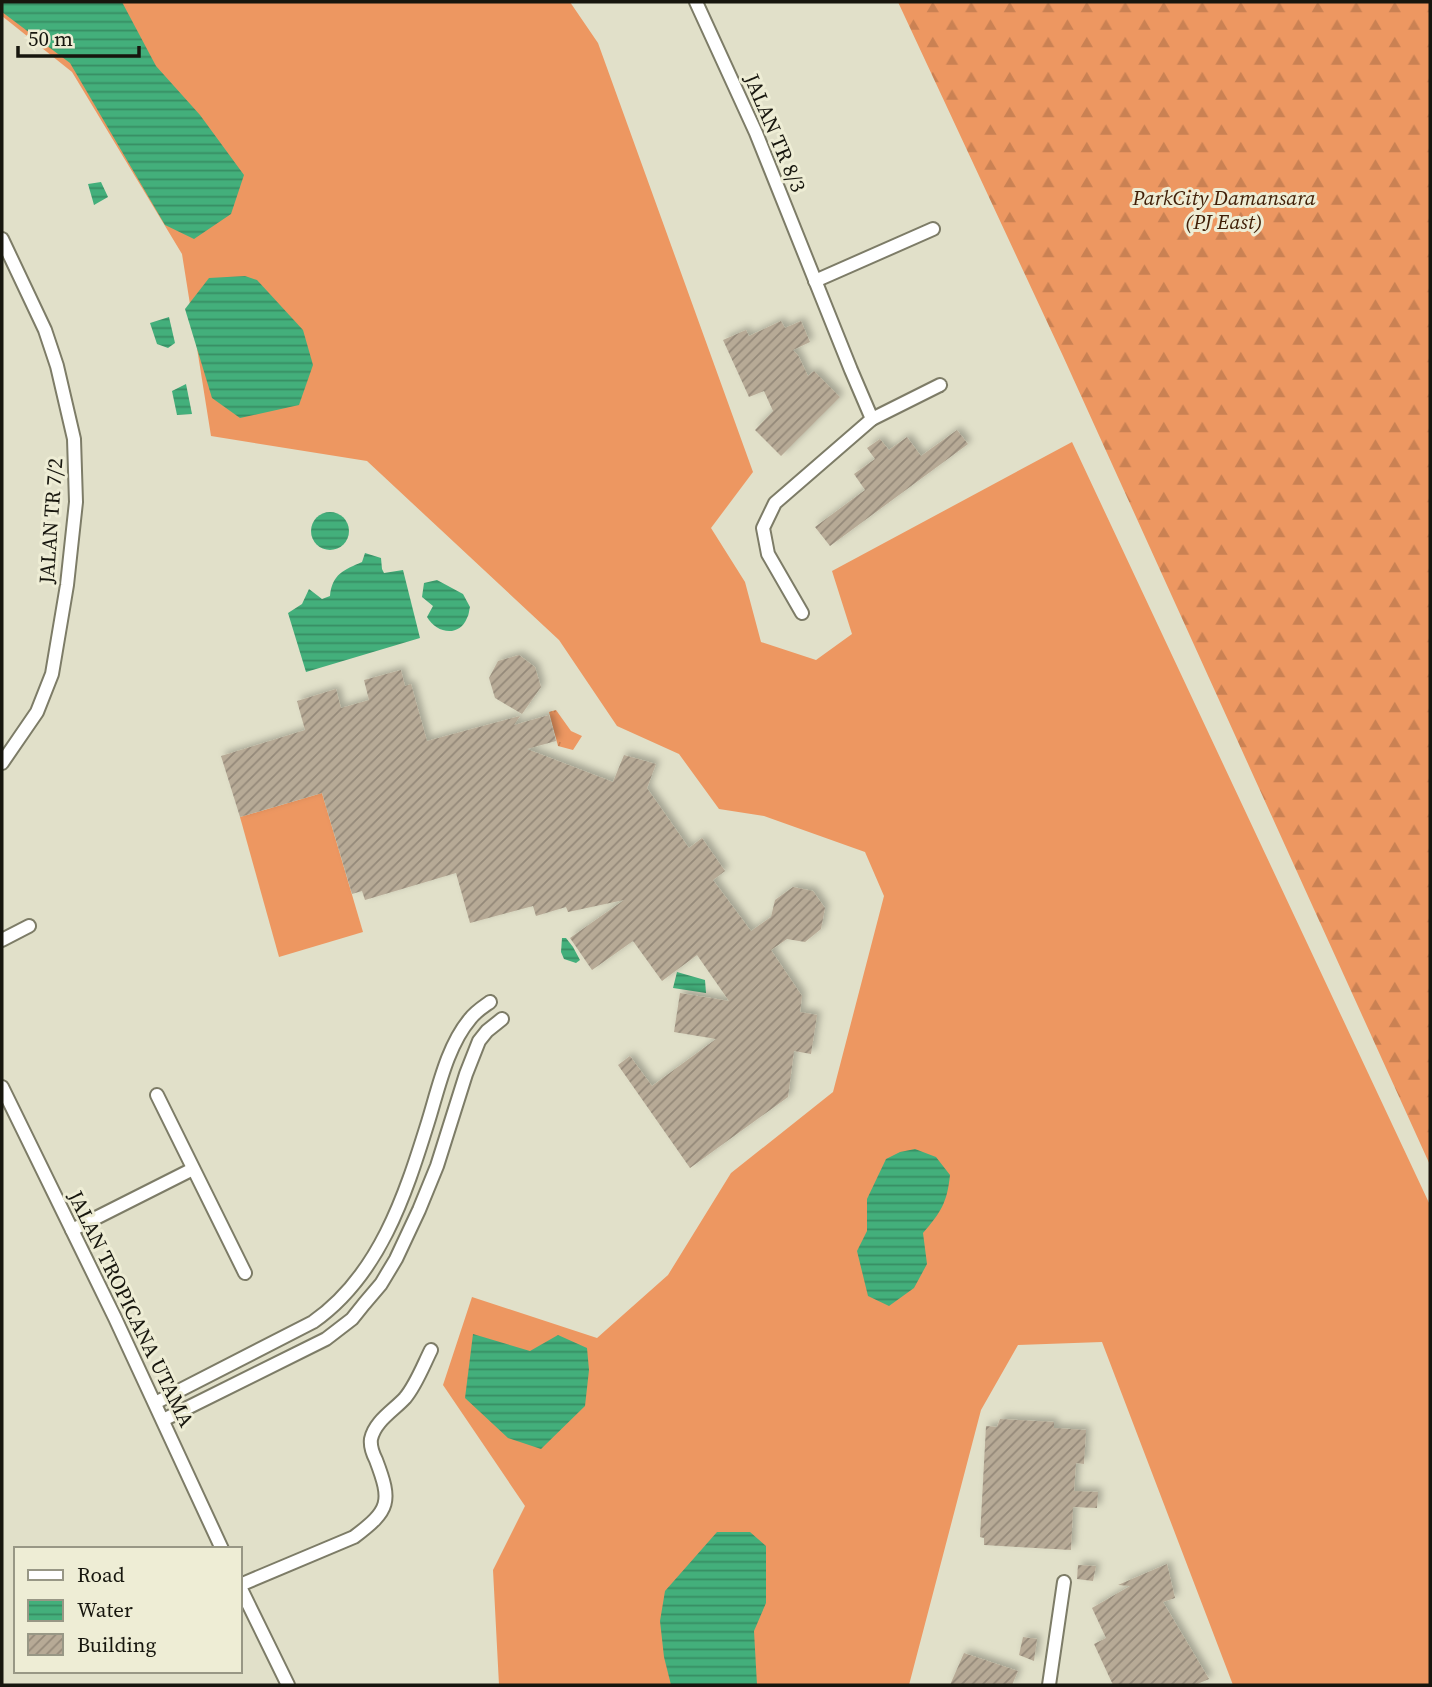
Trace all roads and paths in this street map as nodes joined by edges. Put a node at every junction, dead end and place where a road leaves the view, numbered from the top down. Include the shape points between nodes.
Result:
1 (696, 2) edge
2 (933, 229) dead end
3 (2, 239) edge
4 (815, 281) junction
5 (940, 385) dead end
6 (872, 419) junction
7 (802, 613) dead end
8 (2, 763) edge
9 (29, 926) dead end
10 (2, 940) edge
11 (490, 1002) dead end
12 (502, 1019) dead end
13 (2, 1087) edge
14 (157, 1095) dead end
15 (193, 1169) junction
16 (72, 1230) junction
17 (245, 1273) dead end
18 (430, 1350) dead end
19 (155, 1403) junction
20 (163, 1420) junction
21 (221, 1547) edge
22 (1064, 1582) dead end
23 (242, 1585) edge
24 (242, 1590) edge
25 (288, 1685) edge
26 (1049, 1685) edge

1 - 4 street, JALAN TR 8/3 via 756,133
2 - 4 street
3 - 8 street, JALAN TR 7/2 via 57,366 74,439 76,502 52,674 37,712
4 - 6 street, JALAN TR 8/3
5 - 6 street
6 - 7 street via 775,503 764,528 768,554
9 - 10 street
11 - 19 street via 470,1019 454,1045 391,1226 348,1290 313,1322
12 - 20 street via 479,1041 437,1166 396,1259 352,1319 326,1339
13 - 16 street, JALAN TROPICANA UTAMA
14 - 15 street
15 - 16 street
15 - 17 street
16 - 19 street, JALAN TROPICANA UTAMA
18 - 23 street via 413,1386 381,1420 370,1442 384,1483 382,1512 354,1537
19 - 20 street, JALAN TROPICANA UTAMA
20 - 21 street, JALAN TROPICANA UTAMA
22 - 26 street
24 - 25 street

